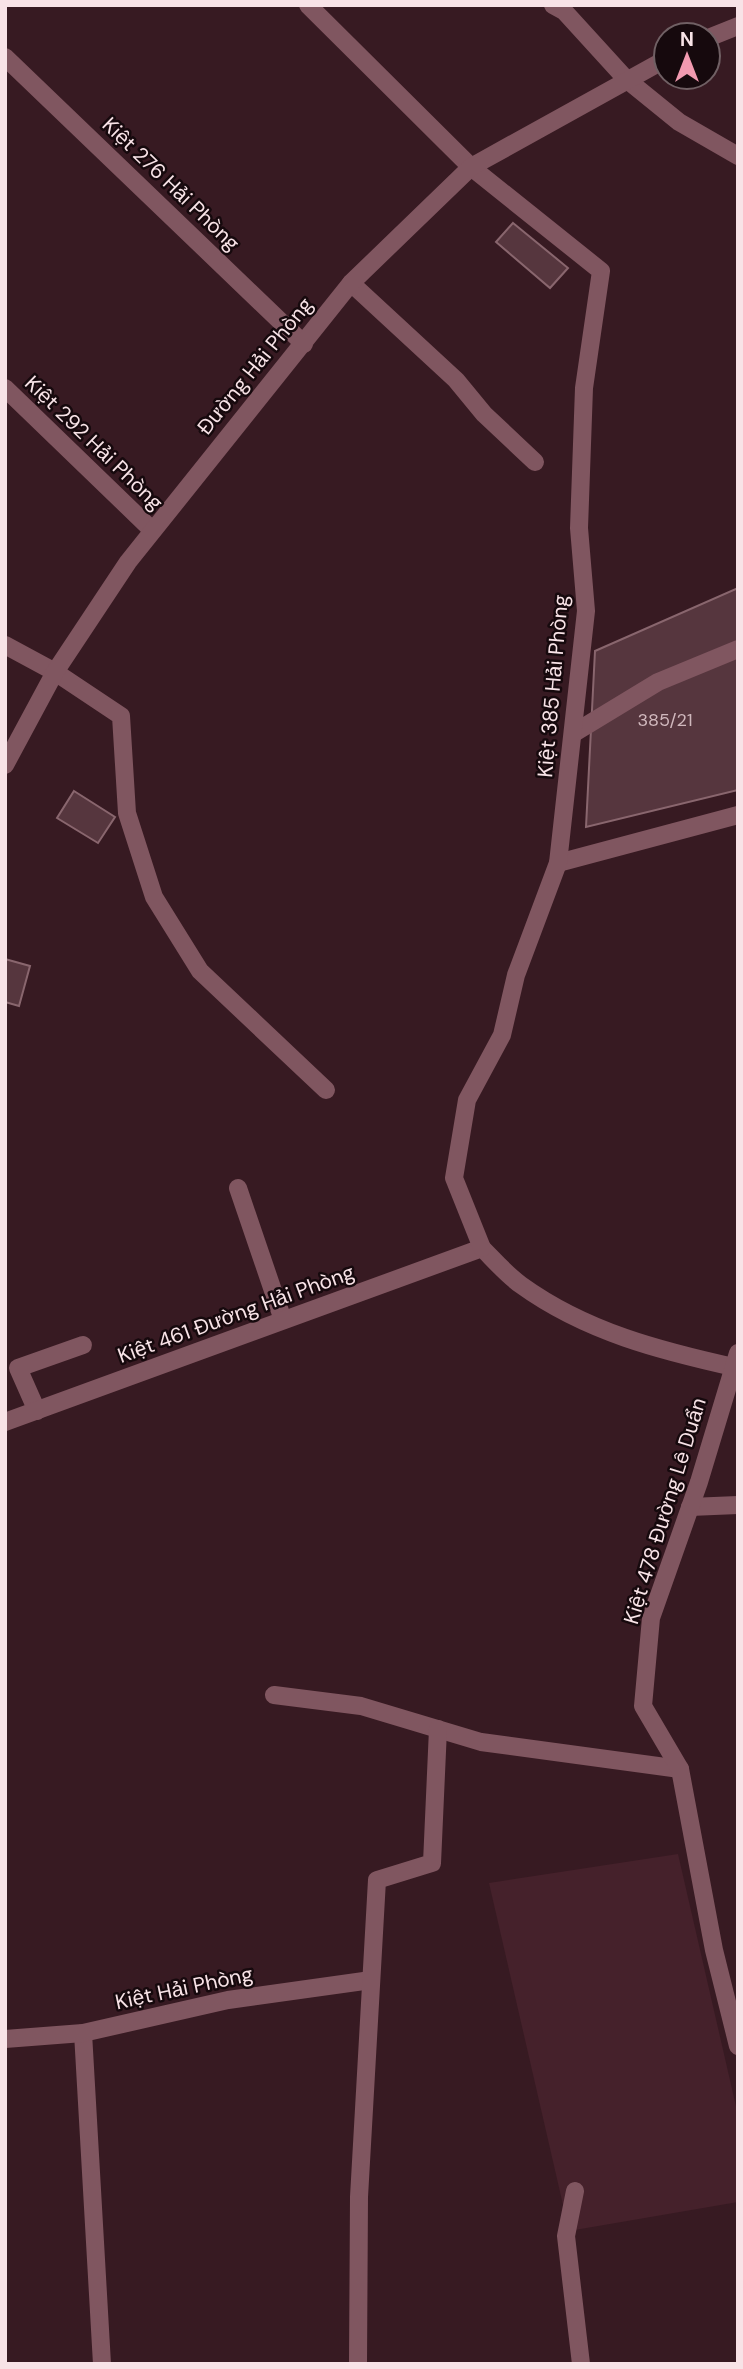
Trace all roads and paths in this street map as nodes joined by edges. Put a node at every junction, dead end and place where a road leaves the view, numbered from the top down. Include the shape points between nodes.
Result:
1 (308, 5) edge
2 (553, 5) edge
3 (5, 57) edge
4 (652, 66) edge
5 (626, 79) junction
6 (738, 156) edge
7 (471, 167) junction
8 (351, 283) junction
9 (304, 344) junction
10 (5, 388) edge
11 (535, 462) dead end
12 (152, 530) junction
13 (5, 645) edge
14 (738, 649) edge
15 (55, 672) junction
16 (574, 733) junction
17 (5, 765) edge
18 (738, 815) edge
19 (558, 863) junction
20 (326, 1090) dead end
21 (239, 1188) dead end
22 (482, 1248) junction
23 (283, 1320) junction
24 (83, 1345) dead end
25 (736, 1363) edge
26 (37, 1410) junction
27 (5, 1422) edge
28 (738, 1505) edge
29 (690, 1507) junction
30 (274, 1695) dead end
31 (438, 1729) junction
32 (680, 1769) junction
33 (371, 1980) junction
34 (83, 2033) junction
35 (5, 2039) edge
36 (738, 2046) edge
37 (575, 2191) dead end
38 (102, 2364) edge
39 (358, 2364) edge
40 (581, 2364) edge

1 - 7 street
2 - 5 street via 564,11
3 - 9 street, Kiệt 276 Hải Phòng
4 - 5 street, Đường Hải Phòng
5 - 6 street via 679,122
5 - 7 street, Đường Hải Phòng
7 - 8 street, Đường Hải Phòng
7 - 16 street, Kiệt 385 Hải Phòng via 601,271 584,388 579,528 586,611
8 - 9 street, Đường Hải Phòng
8 - 11 street via 456,380
9 - 12 street, Đường Hải Phòng
10 - 12 street, Kiệt 292 Hải Phòng
12 - 15 street, Đường Hải Phòng
13 - 15 street
14 - 16 street via 657,682
15 - 17 street, Đường Hải Phòng
15 - 20 street via 121,716 127,813 154,897 200,971
16 - 19 street, Kiệt 385 Hải Phòng
18 - 19 street
19 - 22 street, Kiệt 385 Hải Phòng via 516,975 502,1035 467,1100 454,1178
21 - 23 street
22 - 23 street, Kiệt 461 Đường Hải Phòng
22 - 25 street via 520,1285 599,1330 652,1348
23 - 26 street, Kiệt 461 Đường Hải Phòng
24 - 26 street via 18,1368
25 - 29 street, Kiệt 478 Đường Lê Duẩn
26 - 27 street, Kiệt 461 Đường Hải Phòng
28 - 29 street
29 - 32 street, Kiệt 478 Đường Lê Duẩn via 651,1618 643,1706
30 - 31 street via 361,1706
31 - 32 street via 481,1742
31 - 33 street via 432,1863 377,1880
32 - 36 street, Kiệt 478 Đường Lê Duẩn via 714,1950
33 - 34 street, Kiệt Hải Phòng via 228,2000
33 - 39 street via 359,2197
34 - 35 street, Kiệt Hải Phòng
34 - 38 street
37 - 40 street via 566,2236

